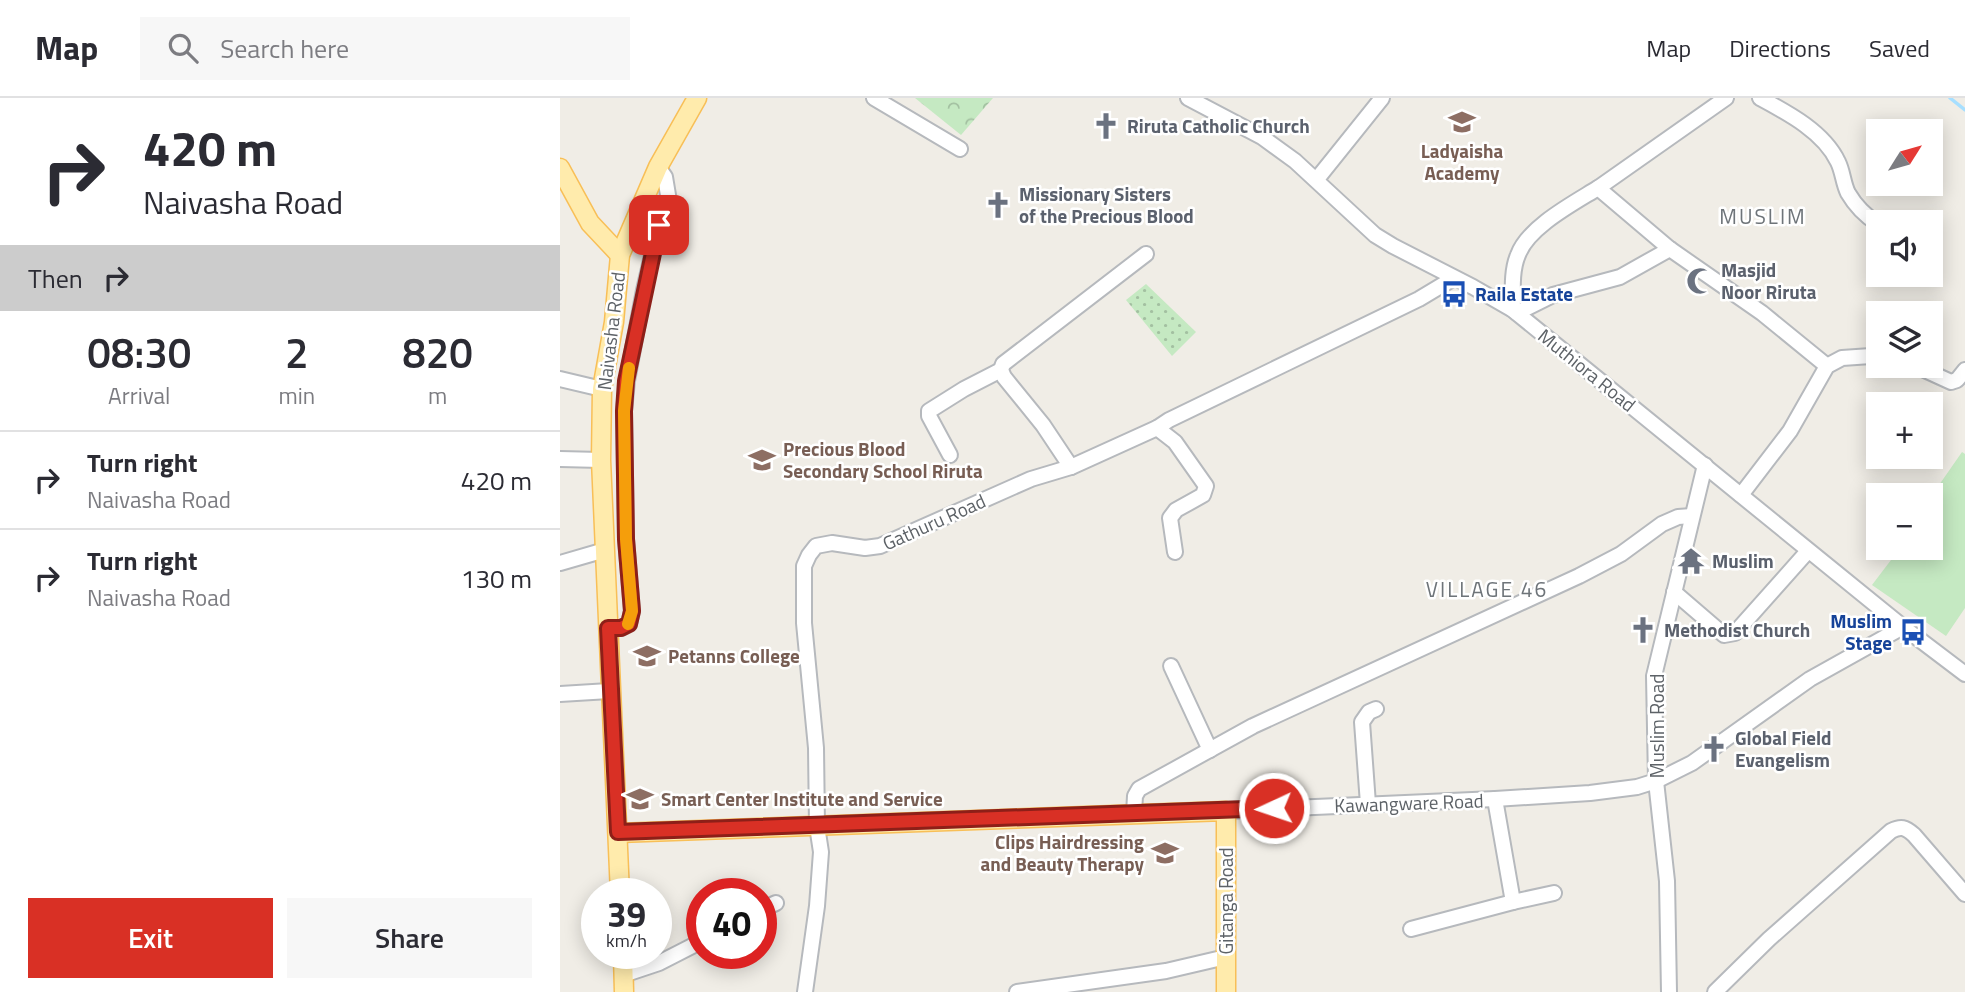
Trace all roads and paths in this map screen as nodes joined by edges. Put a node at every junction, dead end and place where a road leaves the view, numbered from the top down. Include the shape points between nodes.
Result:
1 (698, 98) edge
2 (874, 98) edge
3 (1188, 98) edge
4 (1382, 98) edge
5 (1726, 98) edge
6 (1760, 98) edge
7 (960, 149) dead end
8 (658, 167) junction
9 (560, 168) edge
10 (1317, 179) junction
11 (1598, 188) junction
12 (1866, 213) edge
13 (1670, 249) junction
14 (1146, 254) dead end
15 (620, 255) junction
16 (1454, 278) junction
17 (1515, 312) junction
18 (1866, 356) edge
19 (1827, 366) junction
20 (1001, 370) junction
21 (1965, 370) edge
22 (1942, 378) edge
23 (560, 379) edge
24 (602, 389) junction
25 (1157, 428) junction
26 (950, 454) dead end
27 (560, 459) edge
28 (601, 460) junction
29 (1704, 465) junction
30 (1071, 467) junction
31 (1741, 495) junction
32 (1692, 516) junction
33 (626, 539) junction
34 (605, 546) junction
35 (1808, 551) junction
36 (1175, 552) dead end
37 (560, 563) edge
38 (1674, 592) junction
39 (1903, 627) junction
40 (608, 628) junction
41 (1171, 666) dead end
42 (1965, 674) edge
43 (609, 691) junction
44 (560, 694) edge
45 (1376, 709) dead end
46 (1210, 750) junction
47 (1656, 781) junction
48 (1495, 799) junction
49 (1368, 804) junction
50 (1226, 811) junction
51 (1134, 813) junction
52 (817, 826) junction
53 (618, 832) junction
54 (619, 878) edge
55 (1554, 893) dead end
56 (1965, 894) edge
57 (1513, 902) junction
58 (1411, 929) dead end
59 (686, 949) edge
60 (1226, 957) junction
61 (624, 984) edge
62 (805, 992) edge
63 (1017, 992) edge
64 (1226, 992) edge
65 (1669, 992) edge
66 (1715, 992) edge

1 - 8 main road, Naivasha Road
2 - 7 street
3 - 10 street, Muthiora Road via 1262,137
4 - 10 street
5 - 11 street
6 - 12 street via 1807,127 1826,145 1838,161 1849,193
8 - 15 main road, Naivasha Road
8 - 33 street, Naivasha Road via 669,201 659,225 626,381
9 - 15 main road via 590,223
10 - 16 street, Muthiora Road via 1375,235
11 - 13 street
11 - 17 street via 1524,243 1514,269
13 - 17 street via 1620,277 1553,295
13 - 19 street via 1762,313
14 - 20 street via 1014,354
15 - 24 main road, Naivasha Road
16 - 17 street, Muthiora Road
16 - 25 street, Gathuru Road
17 - 29 street, Muthiora Road
18 - 19 street via 1842,358
19 - 31 street via 1790,431
20 - 26 street via 929,411
20 - 30 street
21 - 22 street via 1957,380
23 - 24 street
24 - 28 main road, Naivasha Road
25 - 30 street, Gathuru Road
25 - 36 street via 1175,442 1206,486 1203,495 1170,518
27 - 28 street
28 - 34 main road, Naivasha Road
29 - 31 street, Muthiora Road
29 - 32 street, Muslim Road
30 - 52 street, Gathuru Road via 1031,479 880,546 832,543 816,547 809,555 804,566 804,623 816,748
31 - 35 street, Muthiora Road
32 - 38 street, Muslim Road
32 - 46 street via 1670,520 1579,576 1265,720
33 - 34 street
33 - 40 street, Naivasha Road via 632,611 629,624
34 - 37 street
34 - 40 main road, Naivasha Road
35 - 38 street via 1729,635
35 - 39 street, Muthiora Road
38 - 47 street, Muslim Road via 1654,676
39 - 42 street, Muthiora Road
39 - 47 street, Kawangware Road via 1810,680 1715,748
40 - 43 main road, Naivasha Road
41 - 46 street
43 - 44 street
43 - 53 main road, Naivasha Road
45 - 49 street via 1362,722
46 - 51 street via 1139,789
47 - 48 street, Kawangware Road via 1610,791
47 - 65 street, Muslim Road via 1667,881
48 - 49 street, Kawangware Road
48 - 57 street
49 - 50 street, Kawangware Road
50 - 51 main road, Kawangware Road
50 - 60 main road, Gitanga Road
51 - 52 main road, Kawangware Road
52 - 53 main road, Kawangware Road
52 - 62 street, Gathuru Road via 820,880
53 - 54 main road, Naivasha Road
55 - 57 street
56 - 66 street via 1914,835 1899,827
57 - 58 street
59 - 61 street
60 - 63 street via 1166,971
60 - 64 main road, Gitanga Road

